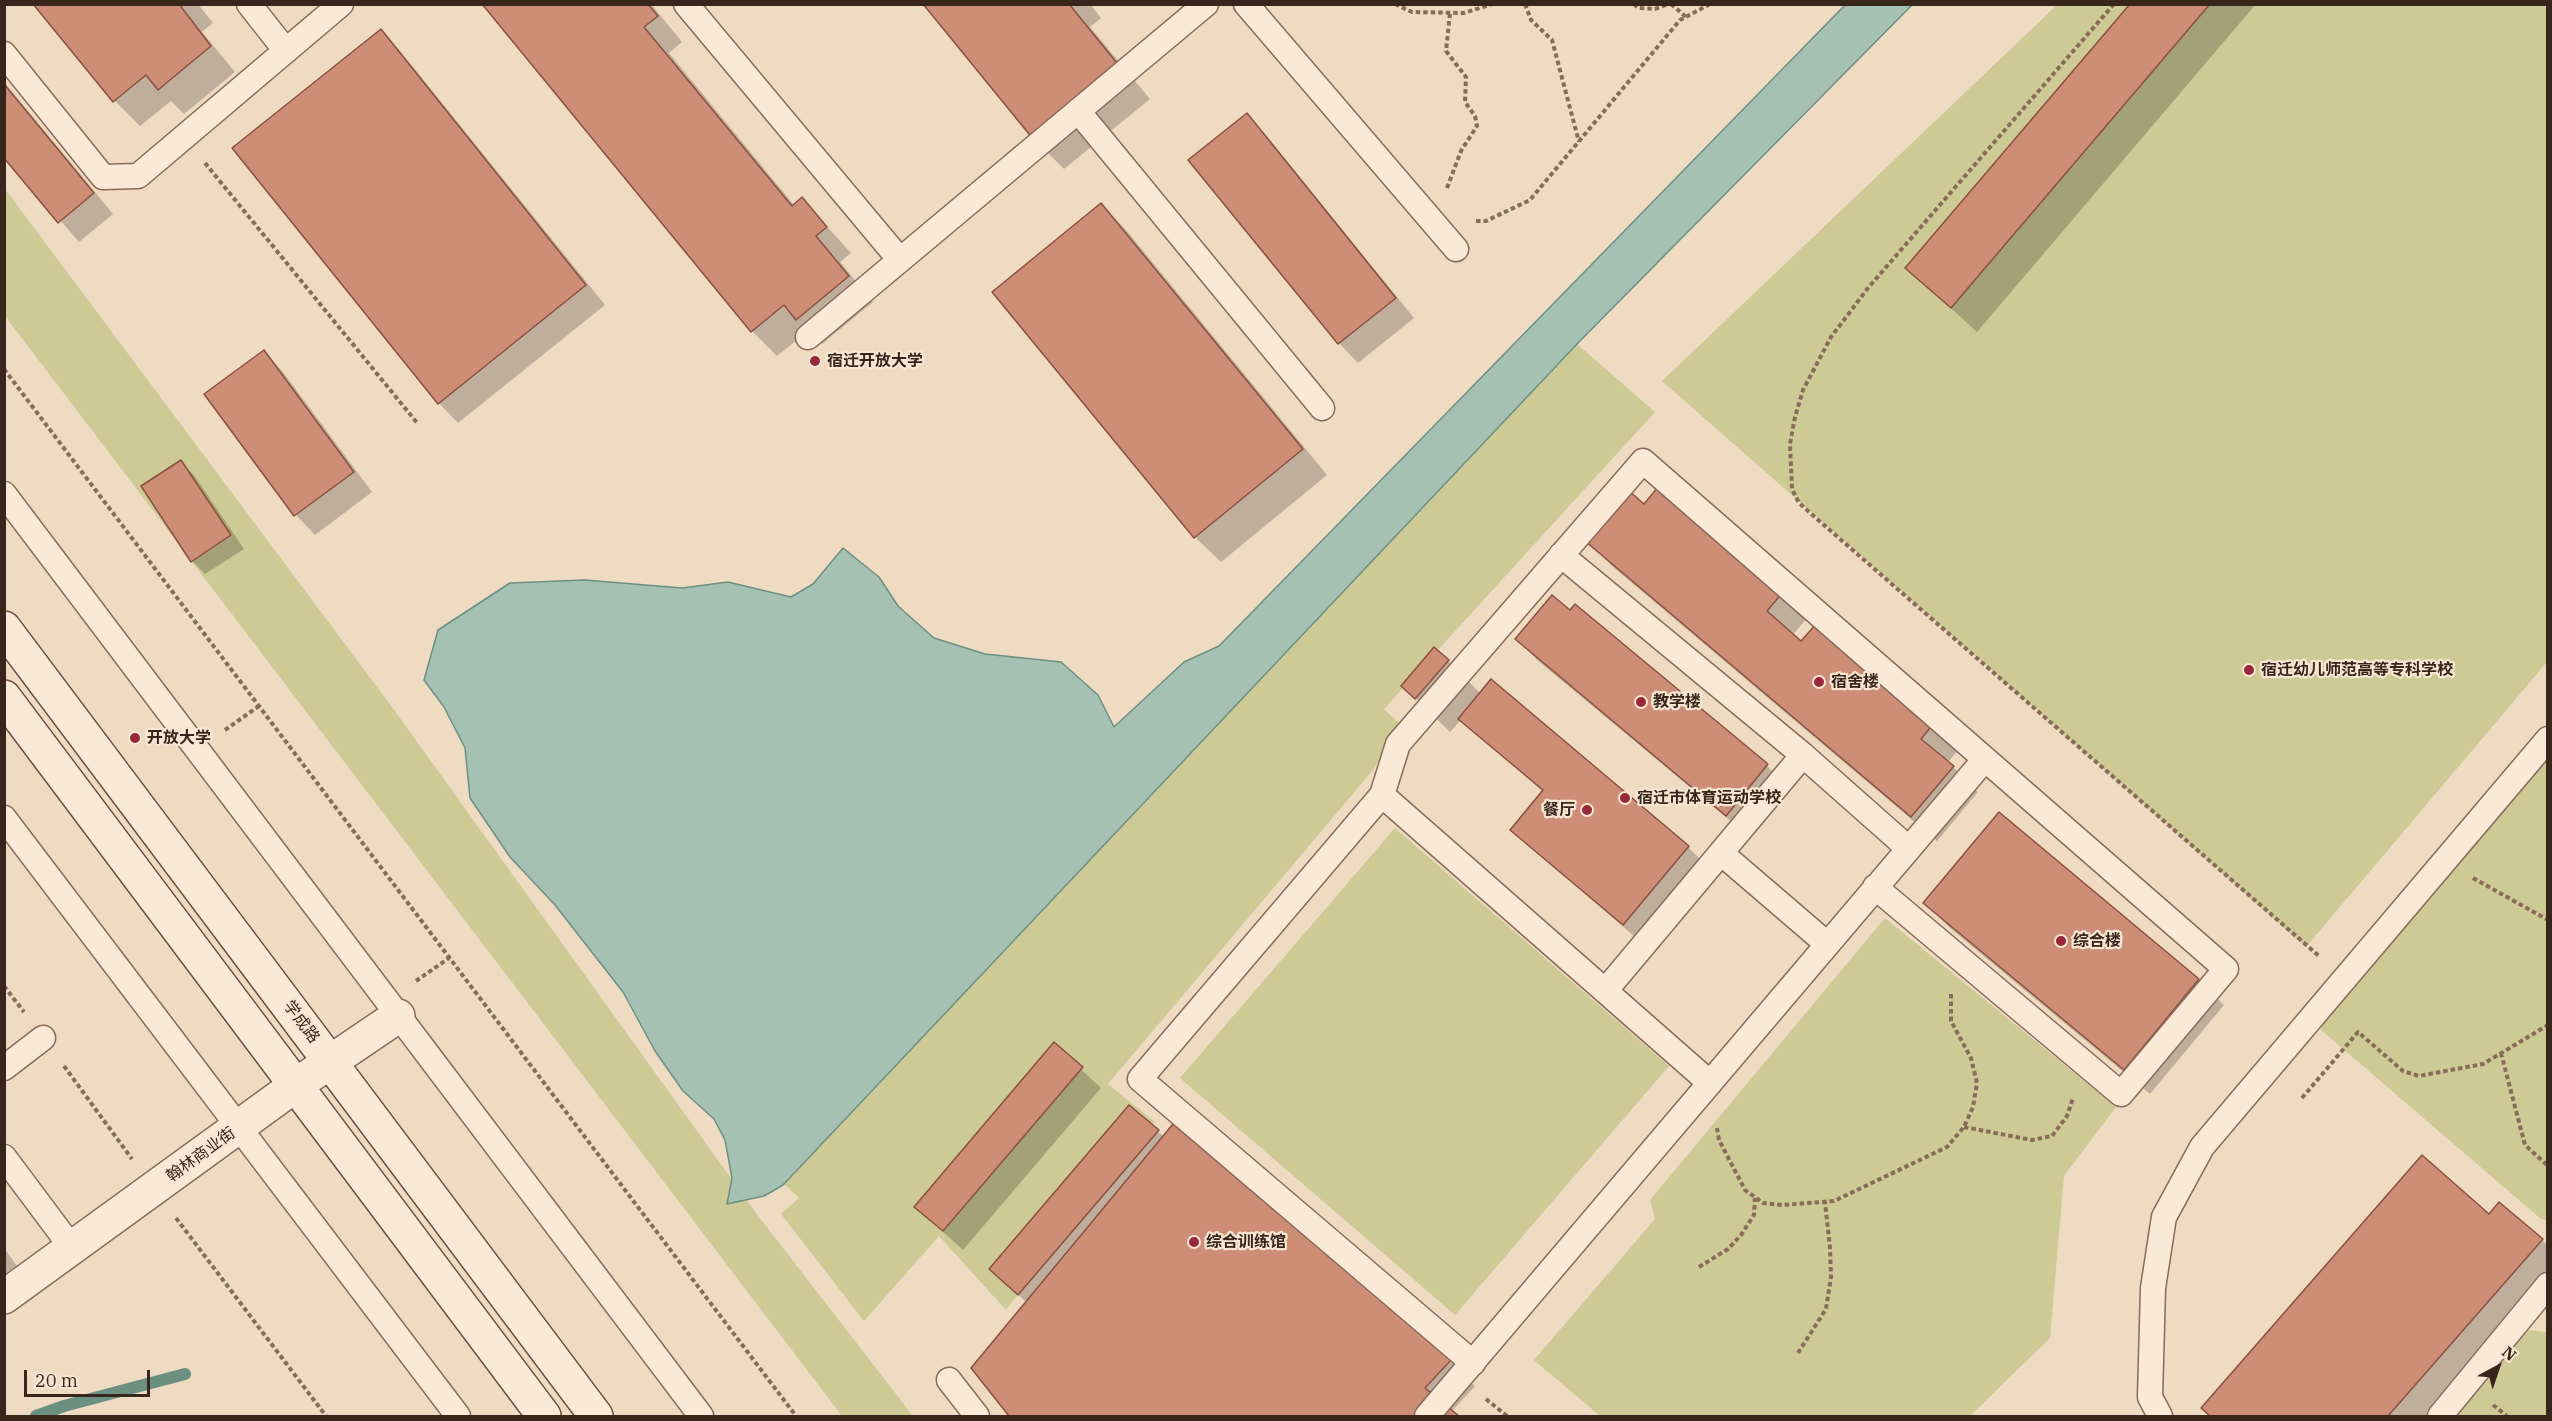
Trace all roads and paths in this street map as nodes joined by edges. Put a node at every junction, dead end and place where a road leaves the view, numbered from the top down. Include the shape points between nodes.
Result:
1 (249, 4) edge
2 (341, 4) edge
3 (686, 4) edge
4 (1206, 4) edge
5 (1246, 4) edge
6 (1395, 4) edge
7 (1491, 4) edge
8 (1525, 4) edge
9 (1634, 4) edge
10 (1669, 4) edge
11 (1710, 4) edge
12 (2114, 4) edge
13 (1450, 13) junction
14 (1686, 17) junction
15 (286, 51) junction
16 (4, 54) edge
17 (1078, 111) junction
18 (184, 137) junction
19 (1579, 142) junction
20 (1430, 219) junction
21 (1455, 249) dead end
22 (900, 260) junction
23 (808, 338) dead end
24 (4, 369) edge
25 (1322, 408) dead end
26 (418, 424) dead end
27 (4, 494) edge
28 (1561, 555) junction
29 (4, 628) edge
30 (4, 697) edge
31 (259, 706) junction
32 (2547, 739) edge
33 (198, 750) junction
34 (1803, 755) junction
35 (1985, 759) junction
36 (1382, 795) junction
37 (4, 818) edge
38 (1908, 848) junction
39 (1721, 853) junction
40 (2444, 861) junction
41 (1875, 886) junction
42 (2547, 920) edge
43 (1827, 944) junction
44 (1955, 955) junction
45 (2344, 978) junction
46 (1605, 991) junction
47 (398, 1016) junction
48 (2547, 1025) edge
49 (44, 1038) dead end
50 (2501, 1053) junction
51 (330, 1062) junction
52 (4, 1068) edge
53 (2096, 1074) junction
54 (1710, 1083) junction
55 (296, 1085) junction
56 (2302, 1098) dead end
57 (1964, 1127) junction
58 (239, 1128) junction
59 (4, 1157) edge
60 (2547, 1166) edge
61 (1755, 1198) junction
62 (1825, 1202) junction
63 (72, 1248) junction
64 (1699, 1267) dead end
65 (2544, 1294) edge
66 (4, 1297) edge
67 (1798, 1353) dead end
68 (1473, 1363) junction
69 (949, 1380) dead end
70 (458, 1416) edge
71 (544, 1416) edge
72 (596, 1416) edge
73 (701, 1416) edge
74 (796, 1416) edge
75 (977, 1416) edge
76 (1427, 1416) edge
77 (2160, 1416) edge
78 (2440, 1416) edge

1 - 15 lane
2 - 15 lane
3 - 22 lane
4 - 17 lane
5 - 20 lane
6 - 13 path via 1412,12
7 - 13 path via 1464,13
8 - 19 path via 1531,20 1552,40
9 - 10 path via 1655,9
10 - 14 path
11 - 14 path
12 - 45 path via 1863,294 1832,337 1803,390 1795,417 1790,444 1792,489 1809,512
13 - 20 path via 1446,51 1466,77 1465,102 1477,126 1461,151
14 - 19 path
15 - 18 lane
16 - 18 lane via 103,177 138,176
17 - 22 lane
17 - 25 lane
18 - 26 path
19 - 20 path via 1530,200 1486,221
20 - 21 lane
22 - 23 lane
24 - 31 path
27 - 33 lane
28 - 34 lane
28 - 35 lane via 1643,461
28 - 36 lane via 1398,744
29 - 51 main road, 学成路
30 - 55 main road
31 - 33 path
31 - 74 path
32 - 40 lane
33 - 47 lane
34 - 38 lane
34 - 39 lane
35 - 38 lane
35 - 53 lane via 2226,969 2121,1094
36 - 46 lane
36 - 68 lane via 1140,1079
37 - 58 lane
38 - 41 lane
39 - 43 lane
39 - 46 lane
40 - 42 path
40 - 45 lane
41 - 43 lane
41 - 44 lane
43 - 54 lane
44 - 53 lane
44 - 57 path via 1951,1021 1971,1058 1977,1083
45 - 77 lane via 2202,1147 2164,1217 2153,1288 2150,1397
46 - 54 lane
47 - 51 main road, 翰林商业街
47 - 73 lane
48 - 50 path
49 - 52 lane
50 - 56 path via 2484,1064 2419,1076 2403,1071 2358,1032
50 - 60 path via 2525,1145
51 - 55 main road, 翰林商业街
51 - 72 main road, 学成路
53 - 57 path via 2073,1099 2067,1116 2052,1136 2031,1140
54 - 61 path via 1719,1140 1745,1190
54 - 68 lane
55 - 58 main road, 翰林商业街
55 - 71 main road
57 - 62 path via 1947,1147
58 - 63 main road, 翰林商业街
58 - 70 lane
59 - 63 lane
61 - 62 path via 1782,1205
61 - 64 path via 1754,1215 1741,1235 1728,1249
62 - 67 path via 1831,1277 1826,1309
63 - 66 main road, 翰林商业街
65 - 78 lane
68 - 76 lane
69 - 75 lane

